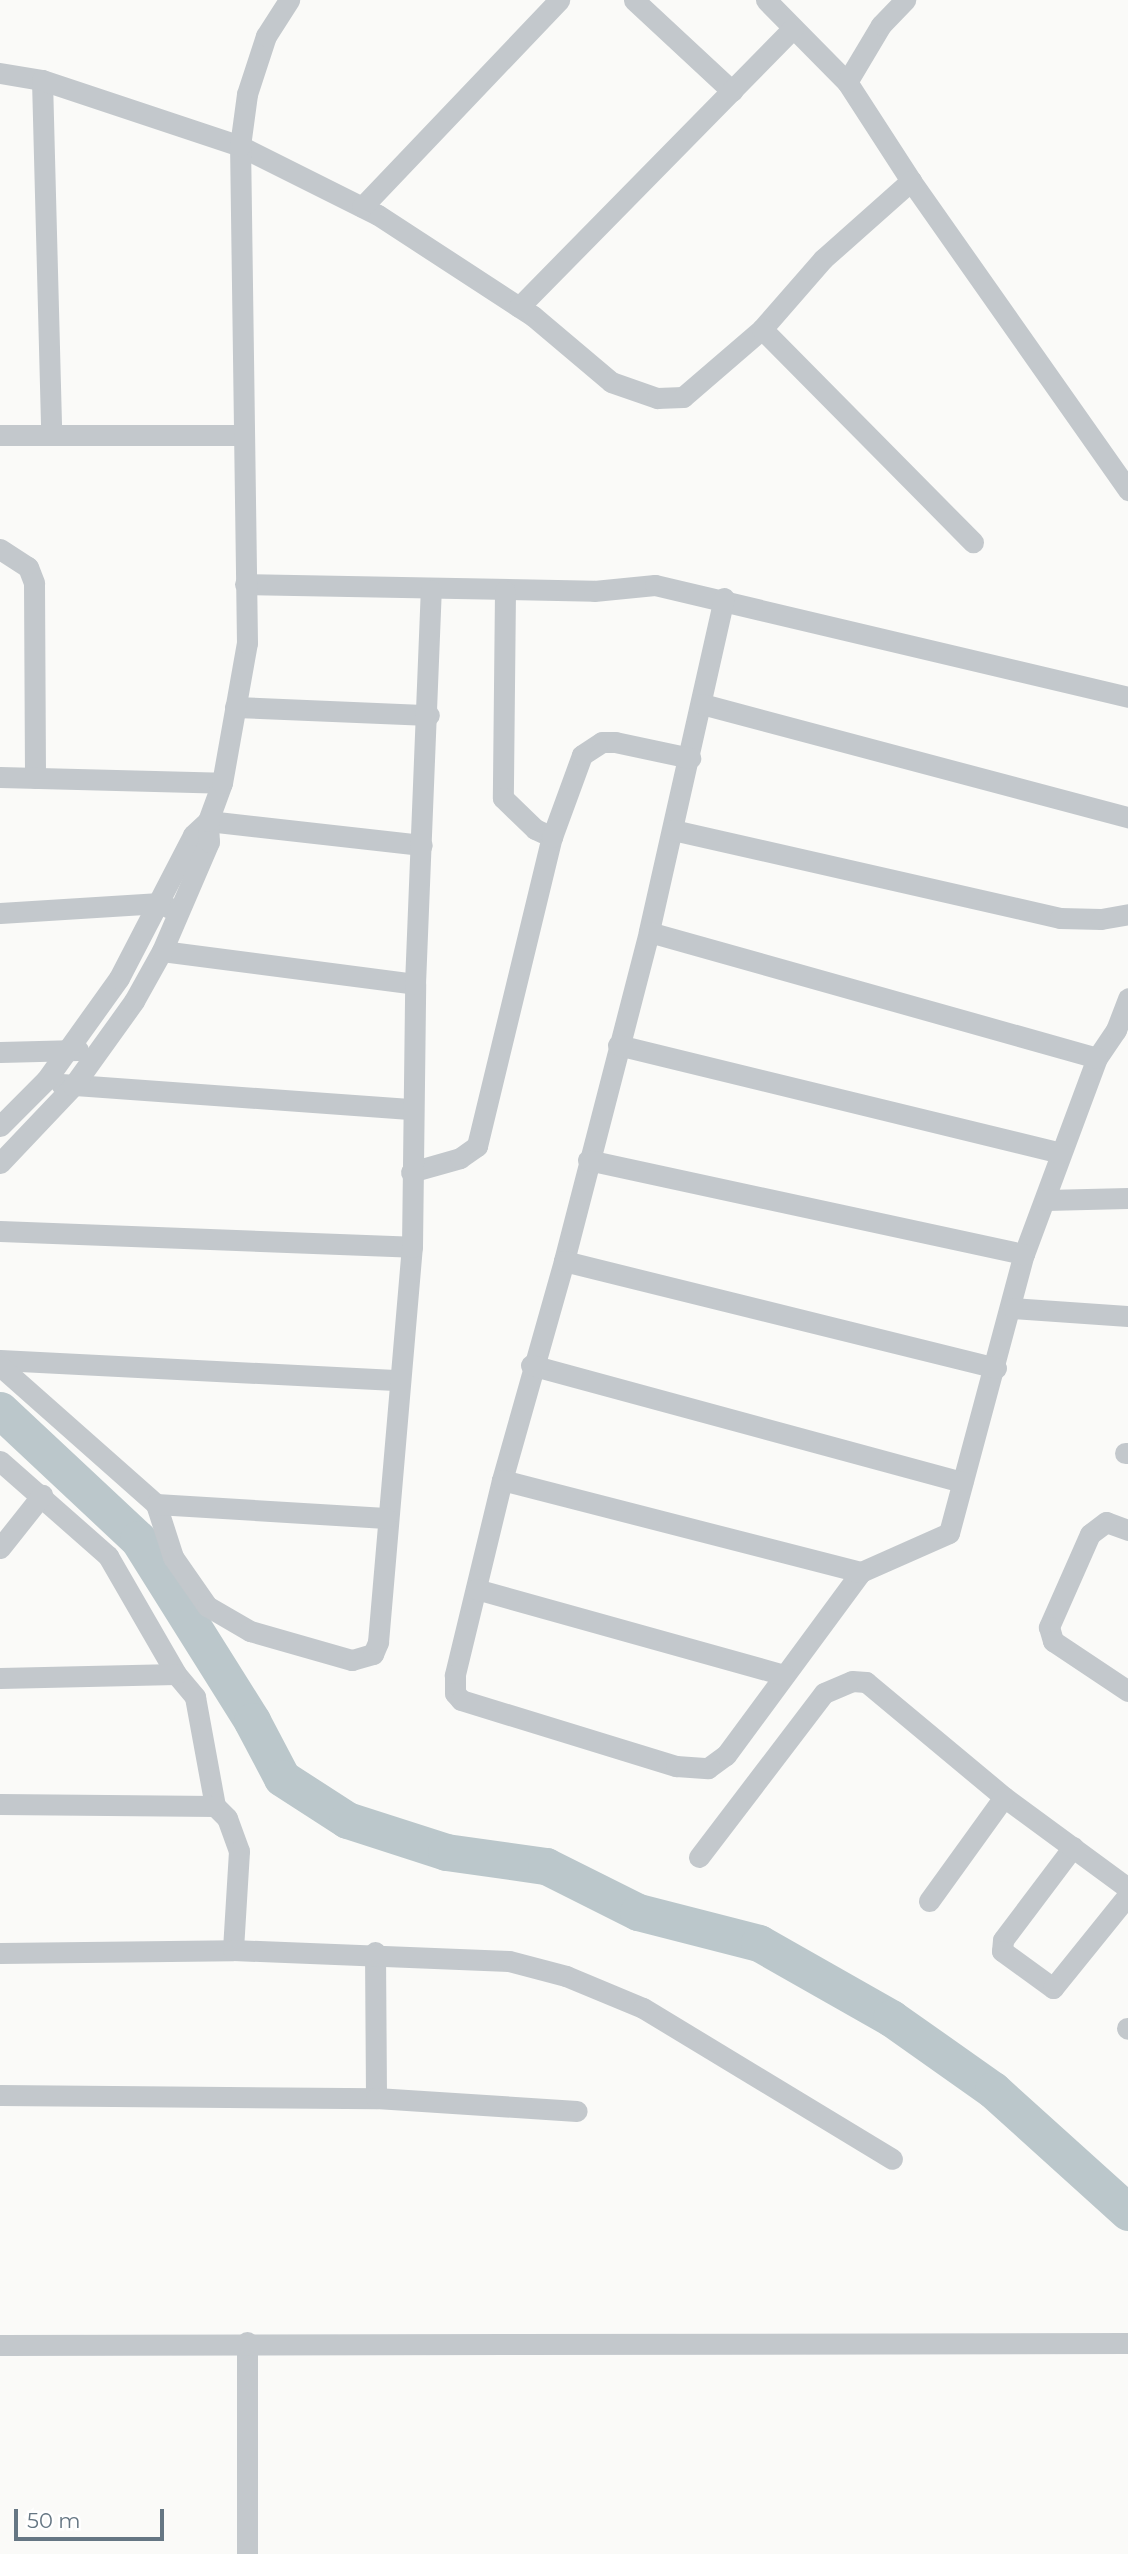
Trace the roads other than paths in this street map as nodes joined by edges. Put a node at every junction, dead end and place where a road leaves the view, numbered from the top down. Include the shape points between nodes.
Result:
1 (289, 0) edge
2 (559, 0) edge
3 (634, 0) edge
4 (905, 0) edge
5 (773, 2) edge
6 (793, 28) junction
7 (0, 73) edge
8 (42, 80) junction
9 (846, 82) junction
10 (732, 90) junction
11 (240, 146) junction
12 (911, 181) junction
13 (362, 207) junction
14 (519, 307) junction
15 (762, 329) junction
16 (0, 435) edge
17 (51, 435) junction
18 (241, 435) junction
19 (1128, 490) edge
20 (972, 542) dead end
21 (0, 549) edge
22 (245, 584) junction
23 (431, 590) junction
24 (505, 591) junction
25 (724, 598) junction
26 (1128, 697) edge
27 (702, 704) junction
28 (235, 707) junction
29 (429, 715) junction
30 (690, 758) junction
31 (0, 777) edge
32 (35, 778) junction
33 (222, 783) junction
34 (1128, 817) edge
35 (208, 821) junction
36 (673, 830) junction
37 (552, 837) junction
38 (422, 845) junction
39 (169, 908) junction
40 (0, 913) edge
41 (1128, 914) edge
42 (649, 932) junction
43 (162, 951) junction
44 (415, 984) junction
45 (1128, 998) edge
46 (1122, 1035) edge
47 (618, 1045) junction
48 (70, 1048) junction
49 (0, 1052) edge
50 (93, 1053) junction
51 (1097, 1058) junction
52 (46, 1080) junction
53 (73, 1086) junction
54 (413, 1109) junction
55 (0, 1126) edge
56 (1060, 1153) junction
57 (588, 1160) junction
58 (0, 1163) edge
59 (411, 1172) junction
60 (1128, 1198) edge
61 (1046, 1200) junction
62 (0, 1231) edge
63 (412, 1247) junction
64 (1024, 1254) junction
65 (564, 1261) junction
66 (1013, 1308) junction
67 (1128, 1316) edge
68 (0, 1360) edge
69 (0, 1366) edge
70 (531, 1366) junction
71 (996, 1368) junction
72 (400, 1380) junction
73 (0, 1461) edge
74 (502, 1480) junction
75 (962, 1482) junction
76 (42, 1496) junction
77 (156, 1504) junction
78 (386, 1518) junction
79 (1128, 1530) edge
80 (0, 1548) edge
81 (861, 1572) junction
82 (476, 1589) junction
83 (176, 1674) junction
84 (784, 1675) junction
85 (0, 1678) edge
86 (1128, 1691) edge
87 (1004, 1797) junction
88 (0, 1804) edge
89 (215, 1806) junction
90 (1073, 1847) junction
91 (699, 1857) dead end
92 (1128, 1888) edge
93 (1128, 1895) edge
94 (929, 1901) dead end
95 (233, 1950) junction
96 (375, 1952) junction
97 (0, 1953) edge
98 (0, 2095) edge
99 (376, 2098) junction
100 (577, 2110) dead end
101 (892, 2159) dead end
102 (247, 2342) junction
103 (1128, 2343) edge
104 (0, 2345) edge
105 (247, 2554) edge

1 - 11 street via 266,36 250,83
2 - 13 street
3 - 10 street
4 - 9 street via 881,25
5 - 6 street
6 - 9 street
6 - 10 street
7 - 8 street
8 - 11 street
8 - 17 street
9 - 12 street
10 - 14 street
11 - 13 street
11 - 18 street
12 - 15 street via 822,259
12 - 19 street
13 - 14 street
14 - 15 street via 611,383 657,398 683,397
15 - 20 street
16 - 17 street
17 - 18 street
18 - 22 street
21 - 32 street via 28,567 34,583
22 - 23 street
22 - 28 street via 247,643
23 - 24 street
23 - 29 street
24 - 25 street via 594,592 656,585
24 - 37 street via 503,797 535,829
25 - 26 street
25 - 27 street
27 - 30 street
27 - 34 street
28 - 29 street
28 - 33 street
29 - 38 street
30 - 36 street
30 - 37 street via 615,742 592,746 582,755
31 - 32 street
32 - 33 street
33 - 35 street
35 - 38 street
35 - 39 street via 209,842
36 - 41 street via 1060,918
36 - 42 street
37 - 59 street via 477,1146 460,1158
38 - 44 street
39 - 40 street
39 - 43 street
39 - 48 street
42 - 47 street
42 - 51 street
43 - 44 street
43 - 50 street via 134,1001
44 - 54 street
45 - 46 street
46 - 51 street
47 - 56 street
47 - 57 street
48 - 49 street
48 - 50 street
48 - 52 street
50 - 53 street
51 - 56 street
52 - 53 street
52 - 55 street
53 - 54 street
53 - 58 street
54 - 59 street
56 - 61 street
57 - 64 street
57 - 65 street
59 - 63 street
60 - 61 street
61 - 64 street
62 - 63 street
63 - 72 street
64 - 66 street
65 - 70 street
65 - 71 street
66 - 67 street
66 - 71 street
68 - 72 street
69 - 77 street
70 - 74 street
70 - 75 street
71 - 75 street
72 - 78 street
73 - 76 street
74 - 81 street
74 - 82 street
75 - 81 street via 949,1533
76 - 80 street
76 - 83 street via 108,1556
77 - 78 street
77 - 78 street via 173,1557 208,1606 250,1631 352,1660 373,1654 379,1642
79 - 86 street via 1106,1522 1090,1534 1049,1626 1053,1641
81 - 84 street
82 - 84 street
82 - 84 street via 453,1684 461,1700 677,1766 708,1768 726,1755
83 - 85 street
83 - 89 street via 195,1697
87 - 90 street
87 - 91 street via 866,1682 852,1681 824,1693
87 - 94 street
88 - 89 street
89 - 95 street via 226,1818 239,1852
90 - 92 street
90 - 93 street via 1003,1940 1002,1951 1053,1989
95 - 96 street
95 - 97 street
96 - 99 street
96 - 101 street via 509,1961 566,1976 643,2008
98 - 99 street
99 - 100 street
102 - 103 street
102 - 104 street
102 - 105 street

